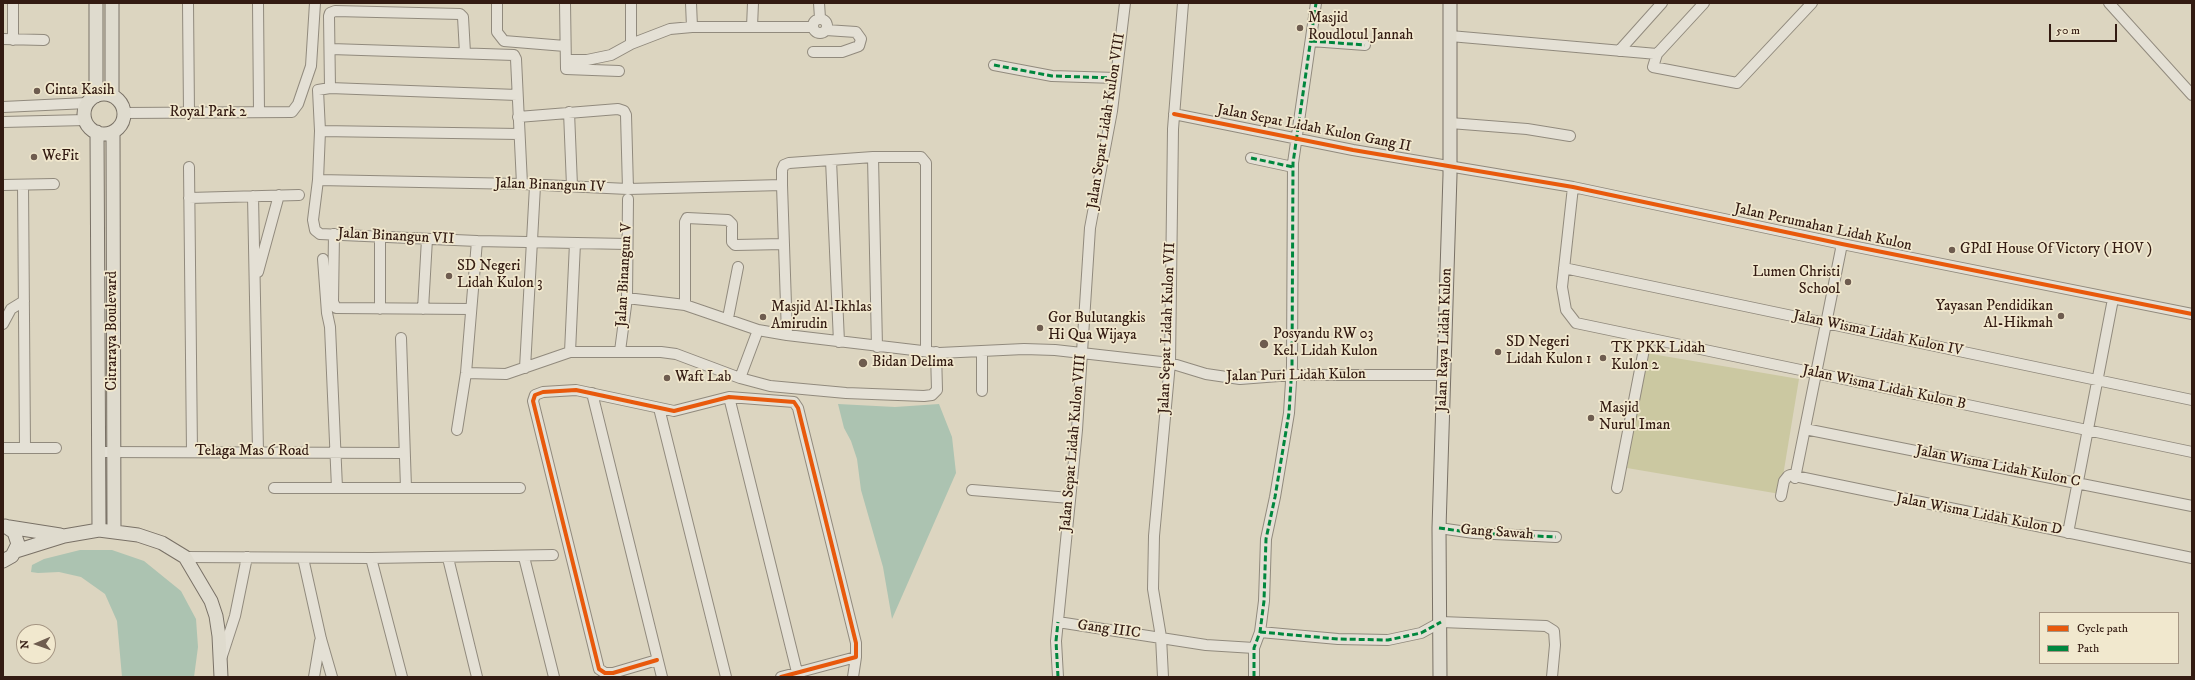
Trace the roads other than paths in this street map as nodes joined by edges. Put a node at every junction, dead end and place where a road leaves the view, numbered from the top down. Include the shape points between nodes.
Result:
1 (13, 3) edge
2 (96, 3) edge
3 (112, 3) edge
4 (188, 3) edge
5 (258, 3) edge
6 (315, 3) edge
7 (497, 3) edge
8 (565, 3) edge
9 (631, 3) edge
10 (691, 3) edge
11 (753, 3) edge
12 (819, 3) edge
13 (1125, 3) edge
14 (1183, 3) edge
15 (1316, 3) edge
16 (1450, 3) edge
17 (1662, 3) edge
18 (1704, 3) edge
19 (1812, 3) edge
20 (2109, 3) edge
21 (820, 18) junction
22 (692, 27) junction
23 (752, 27) junction
24 (813, 27) junction
25 (826, 30) junction
26 (1450, 36) junction
27 (8, 40) edge
28 (44, 40) dead end
29 (1311, 41) junction
30 (631, 44) junction
31 (1364, 45) dead end
32 (565, 46) junction
33 (330, 49) junction
34 (1619, 51) junction
35 (813, 52) dead end
36 (465, 53) junction
37 (1657, 54) junction
38 (566, 60) junction
39 (994, 65) dead end
40 (619, 71) dead end
41 (1116, 78) junction
42 (327, 88) junction
43 (112, 95) junction
44 (518, 95) junction
45 (2192, 95) edge
46 (92, 100) junction
47 (3, 107) edge
48 (259, 112) junction
49 (569, 112) junction
50 (124, 113) junction
51 (189, 113) junction
52 (1174, 114) junction
53 (518, 117) junction
54 (86, 120) junction
55 (3, 122) edge
56 (1450, 123) junction
57 (320, 131) junction
58 (97, 132) junction
59 (113, 132) junction
60 (519, 134) junction
61 (1570, 136) dead end
62 (1296, 139) junction
63 (873, 157) junction
64 (1250, 158) dead end
65 (831, 160) junction
66 (1450, 166) junction
67 (189, 167) dead end
68 (1293, 167) junction
69 (318, 180) junction
70 (54, 184) dead end
71 (522, 184) junction
72 (3, 185) edge
73 (23, 185) junction
74 (782, 185) junction
75 (535, 186) junction
76 (572, 186) junction
77 (1573, 187) junction
78 (628, 194) junction
79 (279, 195) junction
80 (299, 195) dead end
81 (253, 196) junction
82 (189, 198) junction
83 (334, 234) junction
84 (380, 236) junction
85 (427, 239) junction
86 (477, 241) junction
87 (531, 242) junction
88 (575, 243) junction
89 (627, 244) junction
90 (784, 244) junction
91 (1842, 244) junction
92 (323, 259) dead end
93 (738, 267) dead end
94 (1564, 268) junction
95 (255, 284) junction
96 (627, 298) junction
97 (2113, 299) junction
98 (24, 301) junction
99 (685, 305) junction
100 (380, 309) junction
101 (424, 309) junction
102 (471, 309) junction
103 (2192, 314) edge
104 (728, 318) junction
105 (3, 324) edge
106 (1826, 324) junction
107 (758, 330) junction
108 (787, 335) junction
109 (401, 338) dead end
110 (1646, 339) junction
111 (839, 342) junction
112 (878, 347) junction
113 (931, 351) junction
114 (982, 351) junction
115 (570, 352) junction
116 (620, 352) junction
117 (1083, 354) junction
118 (1170, 363) junction
119 (525, 368) junction
120 (466, 373) junction
121 (1816, 374) junction
122 (1292, 375) junction
123 (1444, 375) junction
124 (740, 378) junction
125 (2098, 380) junction
126 (982, 391) dead end
127 (592, 393) junction
128 (729, 397) junction
129 (2192, 400) edge
130 (659, 408) junction
131 (1805, 429) junction
132 (457, 430) dead end
133 (2088, 431) junction
134 (3, 448) edge
135 (25, 448) junction
136 (56, 448) dead end
137 (99, 452) junction
138 (114, 452) junction
139 (192, 452) junction
140 (258, 452) junction
141 (335, 452) junction
142 (2192, 452) edge
143 (404, 453) junction
144 (1795, 478) junction
145 (2078, 483) junction
146 (274, 488) dead end
147 (337, 488) junction
148 (406, 488) junction
149 (520, 488) dead end
150 (1617, 488) dead end
151 (972, 490) dead end
152 (1782, 496) dead end
153 (1070, 498) junction
154 (2192, 506) edge
155 (6, 526) edge
156 (1438, 528) junction
157 (99, 530) junction
158 (114, 530) junction
159 (2068, 533) junction
160 (64, 536) junction
161 (1556, 537) dead end
162 (16, 551) junction
163 (553, 555) dead end
164 (185, 557) junction
165 (247, 557) junction
166 (524, 557) junction
167 (303, 558) junction
168 (372, 558) junction
169 (448, 558) junction
170 (2192, 558) edge
171 (3, 561) edge
172 (1058, 622) junction
173 (1441, 622) junction
174 (1260, 632) junction
175 (1161, 637) junction
176 (321, 639) junction
177 (1254, 648) junction
178 (856, 657) junction
179 (658, 660) junction
180 (220, 662) junction
181 (797, 672) junction
182 (220, 677) edge
183 (314, 677) edge
184 (332, 677) edge
185 (402, 677) edge
186 (477, 677) edge
187 (554, 677) edge
188 (662, 677) edge
189 (726, 677) edge
190 (781, 677) edge
191 (853, 677) edge
192 (1058, 677) edge
193 (1163, 677) edge
194 (1254, 677) edge
195 (1440, 677) edge
196 (1552, 677) edge

1 - 27 street
2 - 46 main road
3 - 43 main road
4 - 51 street
5 - 48 street
6 - 48 street, Royal Park 2 via 311,66 298,104 292,112
7 - 32 street via 497,32 504,41
8 - 32 street
9 - 30 street
10 - 22 street
11 - 23 street
12 - 21 street
13 - 41 street, Jalan Sepat Lidah Kulon VIII
14 - 52 street, Jalan Sepat Lidah Kulon VII
15 - 29 street
16 - 26 main road, Jalan Raya Lidah Kulon
17 - 34 street
18 - 37 street
19 - 37 street via 1737,83 1653,67
20 - 45 street
21 - 24 street via 815,21
21 - 25 street via 828,24
22 - 23 street
22 - 30 street via 661,32
23 - 24 street
24 - 25 street via 817,32
25 - 35 street via 856,32 861,39 859,46 842,52
26 - 34 street
26 - 56 main road, Jalan Raya Lidah Kulon
27 - 28 street
29 - 31 street
29 - 62 street
30 - 38 street via 611,55 586,60
32 - 38 street
33 - 36 street
33 - 36 street via 329,16 335,11 444,13 462,15
33 - 42 street
34 - 37 street
36 - 44 street via 514,55
38 - 40 street via 566,69
39 - 41 street via 1052,76
41 - 117 street, Jalan Sepat Lidah Kulon VIII via 1090,228
42 - 44 street
42 - 57 street, Jalan Binangun VII via 320,88 317,92
43 - 46 main road via 107,94
43 - 50 main road via 121,103
44 - 53 street
46 - 47 street
46 - 54 main road via 85,114
48 - 51 street, Royal Park 2
49 - 53 street, Jalan Binangun V
49 - 76 street
49 - 78 street, Jalan Binangun V via 618,109 625,112
50 - 51 street, Royal Park 2
50 - 59 main road via 121,124
52 - 62 street, Jalan Sepat Lidah Kulon Gang II
52 - 118 street, Jalan Sepat Lidah Kulon VII
53 - 60 street
54 - 55 street
54 - 58 main road
56 - 61 street
56 - 66 main road, Jalan Raya Lidah Kulon
57 - 60 street
57 - 69 street, Jalan Binangun VII
58 - 59 main road
58 - 137 main road, Citraraya Boulevard
59 - 138 main road, Citraraya Boulevard
60 - 71 street
62 - 66 street, Jalan Sepat Lidah Kulon Gang II
62 - 68 street
63 - 65 street
63 - 112 street
63 - 113 street via 912,156 925,160
64 - 68 street
65 - 74 street via 786,163 782,170
65 - 111 street
66 - 77 street, Jalan Perumahan Lidah Kulon
66 - 123 main road, Jalan Raya Lidah Kulon
67 - 82 street
68 - 122 street
69 - 71 street, Jalan Binangun IV
69 - 83 street, Jalan Binangun VII via 313,225 320,234
70 - 73 street
71 - 75 street, Jalan Binangun IV
72 - 73 street
73 - 98 street
74 - 78 street, Jalan Binangun IV
74 - 90 street
75 - 76 street, Jalan Binangun IV
75 - 87 street
76 - 78 street, Jalan Binangun IV
77 - 91 street, Jalan Perumahan Lidah Kulon
77 - 94 street
78 - 89 street, Jalan Binangun V
79 - 80 street
79 - 81 street
79 - 95 street
81 - 82 street
81 - 95 street
82 - 139 street
83 - 84 street, Jalan Binangun VII
83 - 100 street via 334,307
84 - 85 street, Jalan Binangun VII
84 - 100 street
85 - 86 street, Jalan Binangun VII
85 - 101 street
86 - 87 street, Jalan Binangun VII
86 - 102 street
87 - 88 street, Jalan Binangun VII
87 - 119 street
88 - 89 street, Jalan Binangun VII
88 - 115 street
89 - 96 street, Jalan Binangun V
90 - 99 street via 735,245 732,242 732,224 728,220 687,218
90 - 108 street
91 - 97 street, Jalan Perumahan Lidah Kulon
91 - 106 street
92 - 141 street via 330,327
93 - 104 street
94 - 106 street, Jalan Wisma Lidah Kulon IV
94 - 110 street, Jalan Wisma Lidah Kulon B via 1562,295 1566,310 1576,323
95 - 140 street
96 - 99 street, Jalan Puri Lidah Kulon
96 - 116 street, Jalan Binangun V
97 - 103 street, Jalan Perumahan Lidah Kulon
97 - 125 street
98 - 105 street via 11,309
98 - 135 street
99 - 104 street, Jalan Puri Lidah Kulon
100 - 101 street
101 - 102 street
102 - 120 street
104 - 107 street, Jalan Puri Lidah Kulon
106 - 121 street
106 - 125 street, Jalan Wisma Lidah Kulon IV
107 - 108 street, Jalan Puri Lidah Kulon
107 - 124 street
108 - 111 street, Jalan Puri Lidah Kulon
109 - 143 street
110 - 121 street, Jalan Wisma Lidah Kulon B
110 - 150 street
111 - 112 street, Jalan Puri Lidah Kulon
112 - 113 street, Jalan Puri Lidah Kulon
113 - 114 street, Jalan Puri Lidah Kulon
113 - 124 street via 937,390 932,395 846,394 770,386
114 - 117 street, Jalan Puri Lidah Kulon via 1029,349
114 - 126 street
115 - 116 street
115 - 119 street
116 - 124 street via 676,354
117 - 118 street, Jalan Puri Lidah Kulon
117 - 153 street, Jalan Sepat Lidah Kulon VIII
118 - 122 street, Jalan Puri Lidah Kulon via 1222,378
118 - 175 street, Jalan Sepat Lidah Kulon VII via 1154,536 1153,589
119 - 120 street via 506,374
120 - 132 street
121 - 131 street
121 - 133 street, Jalan Wisma Lidah Kulon B
122 - 123 street, Jalan Puri Lidah Kulon
122 - 174 street via 1289,413 1266,539
123 - 156 main road, Jalan Raya Lidah Kulon
125 - 129 street, Jalan Wisma Lidah Kulon IV
125 - 133 street
127 - 130 street
127 - 179 street
127 - 179 street via 576,390 542,392 535,395 533,401 599,669 605,673 613,673
128 - 130 street via 674,411
128 - 178 street via 794,402 798,408 856,643
128 - 181 street
130 - 189 street
131 - 144 street
131 - 145 street, Jalan Wisma Lidah Kulon C
133 - 142 street, Jalan Wisma Lidah Kulon B
133 - 145 street
134 - 135 street
135 - 136 street
137 - 138 street, Telaga Mas 6 Road
137 - 157 main road, Citraraya Boulevard
138 - 139 street, Telaga Mas 6 Road
138 - 158 main road, Citraraya Boulevard
139 - 140 street, Telaga Mas 6 Road
140 - 141 street, Telaga Mas 6 Road
141 - 143 street, Telaga Mas 6 Road
141 - 147 street
143 - 148 street
144 - 152 street via 1790,475 1786,478
144 - 159 street, Jalan Wisma Lidah Kulon D
145 - 154 street, Jalan Wisma Lidah Kulon C
145 - 159 street
146 - 147 street
147 - 148 street
148 - 149 street
151 - 153 street
153 - 172 street, Jalan Sepat Lidah Kulon VIII
155 - 160 main road
155 - 162 main road via 17,538
156 - 161 street, Gang Sawah via 1474,533
156 - 173 main road, Jalan Raya Lidah Kulon
157 - 158 main road
157 - 160 main road
158 - 164 main road via 162,543
159 - 170 street, Jalan Wisma Lidah Kulon D
160 - 162 main road
162 - 171 main road
163 - 166 street
164 - 165 street
164 - 180 main road via 214,608
165 - 167 street
165 - 180 street via 235,616
166 - 169 street
166 - 187 street
167 - 168 street
167 - 176 street
168 - 169 street
168 - 185 street
169 - 186 street
172 - 175 street, Gang IIIC
172 - 192 street, Jalan Sepat Lidah Kulon VIII
173 - 174 street via 1421,633 1388,640 1338,639
173 - 195 main road, Jalan Raya Lidah Kulon
173 - 196 street via 1550,628 1554,631 1555,645
174 - 177 street
175 - 177 street, Gang IIIC via 1206,645
175 - 193 street, Jalan Sepat Lidah Kulon VII
176 - 183 street
176 - 184 street
177 - 194 street
178 - 181 street
178 - 191 street
179 - 188 street
180 - 182 main road
181 - 190 street

